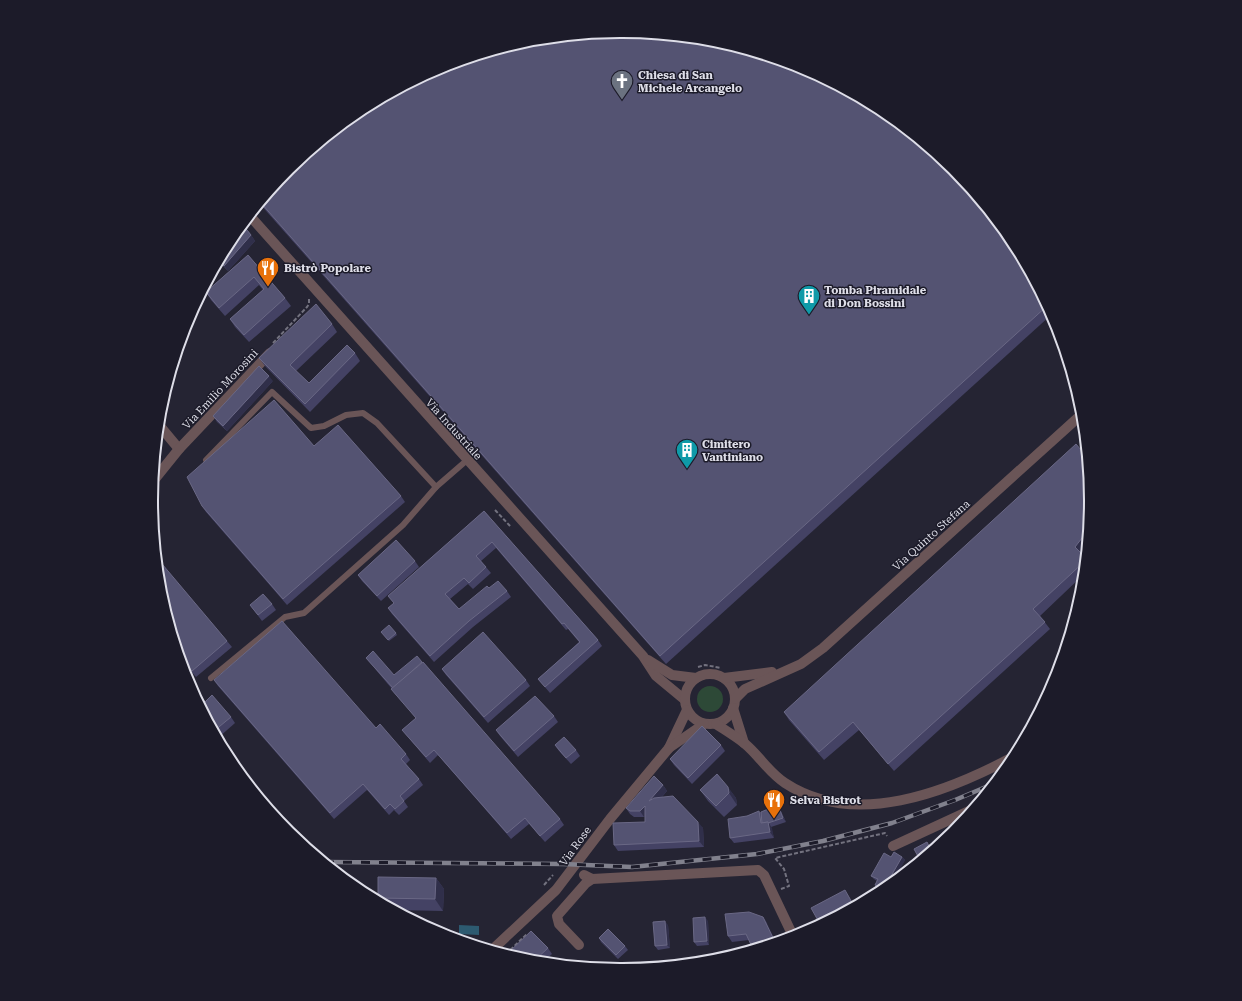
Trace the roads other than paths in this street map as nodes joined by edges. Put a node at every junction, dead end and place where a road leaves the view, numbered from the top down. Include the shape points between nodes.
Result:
1 (253, 220) edge
2 (274, 345) edge
3 (1076, 419) edge
4 (164, 431) edge
5 (179, 450) junction
6 (466, 461) junction
7 (201, 466) edge
8 (159, 474) edge
9 (436, 487) junction
10 (643, 656) junction
11 (792, 668) junction
12 (211, 678) dead end
13 (696, 678) junction
14 (724, 678) junction
15 (685, 700) junction
16 (734, 704) junction
17 (687, 710) junction
18 (704, 724) junction
19 (716, 724) junction
20 (744, 743) junction
21 (669, 748) junction
22 (1001, 763) edge
23 (960, 815) edge
24 (893, 846) road end
25 (791, 930) edge
26 (578, 945) dead end
27 (497, 946) edge

1 - 6 street, Via Industriale via 319,301
2 - 5 street, Via Emilio Morosini
3 - 11 street, Via Quinto Stefana via 823,648
4 - 5 street
5 - 8 street, Via Emilio Morosini
6 - 9 lane
6 - 10 street, Via Industriale
7 - 9 lane via 272,392 311,428 324,426 346,415 363,413 377,423
9 - 12 lane via 402,525 304,613 285,617
10 - 13 street, Via Industriale via 672,675
10 - 15 street, Via Industriale via 656,676
11 - 14 street, Via Quinto Stefana
11 - 16 street, Via Quinto Stefana via 745,689
13 - 14 street via 710,674
13 - 15 street via 686,691
14 - 16 street via 730,684
15 - 17 street
16 - 19 street via 730,715
16 - 20 street
17 - 18 street via 694,719
17 - 21 street, Via Rose
18 - 19 street
18 - 21 street, Via Rose
19 - 20 street
20 - 22 street via 772,774 800,792 823,800 851,804 905,800
21 - 27 street, Via Rose via 556,890
23 - 24 street
25 - 26 street via 764,875 753,870 588,877 586,883 557,916 557,922

